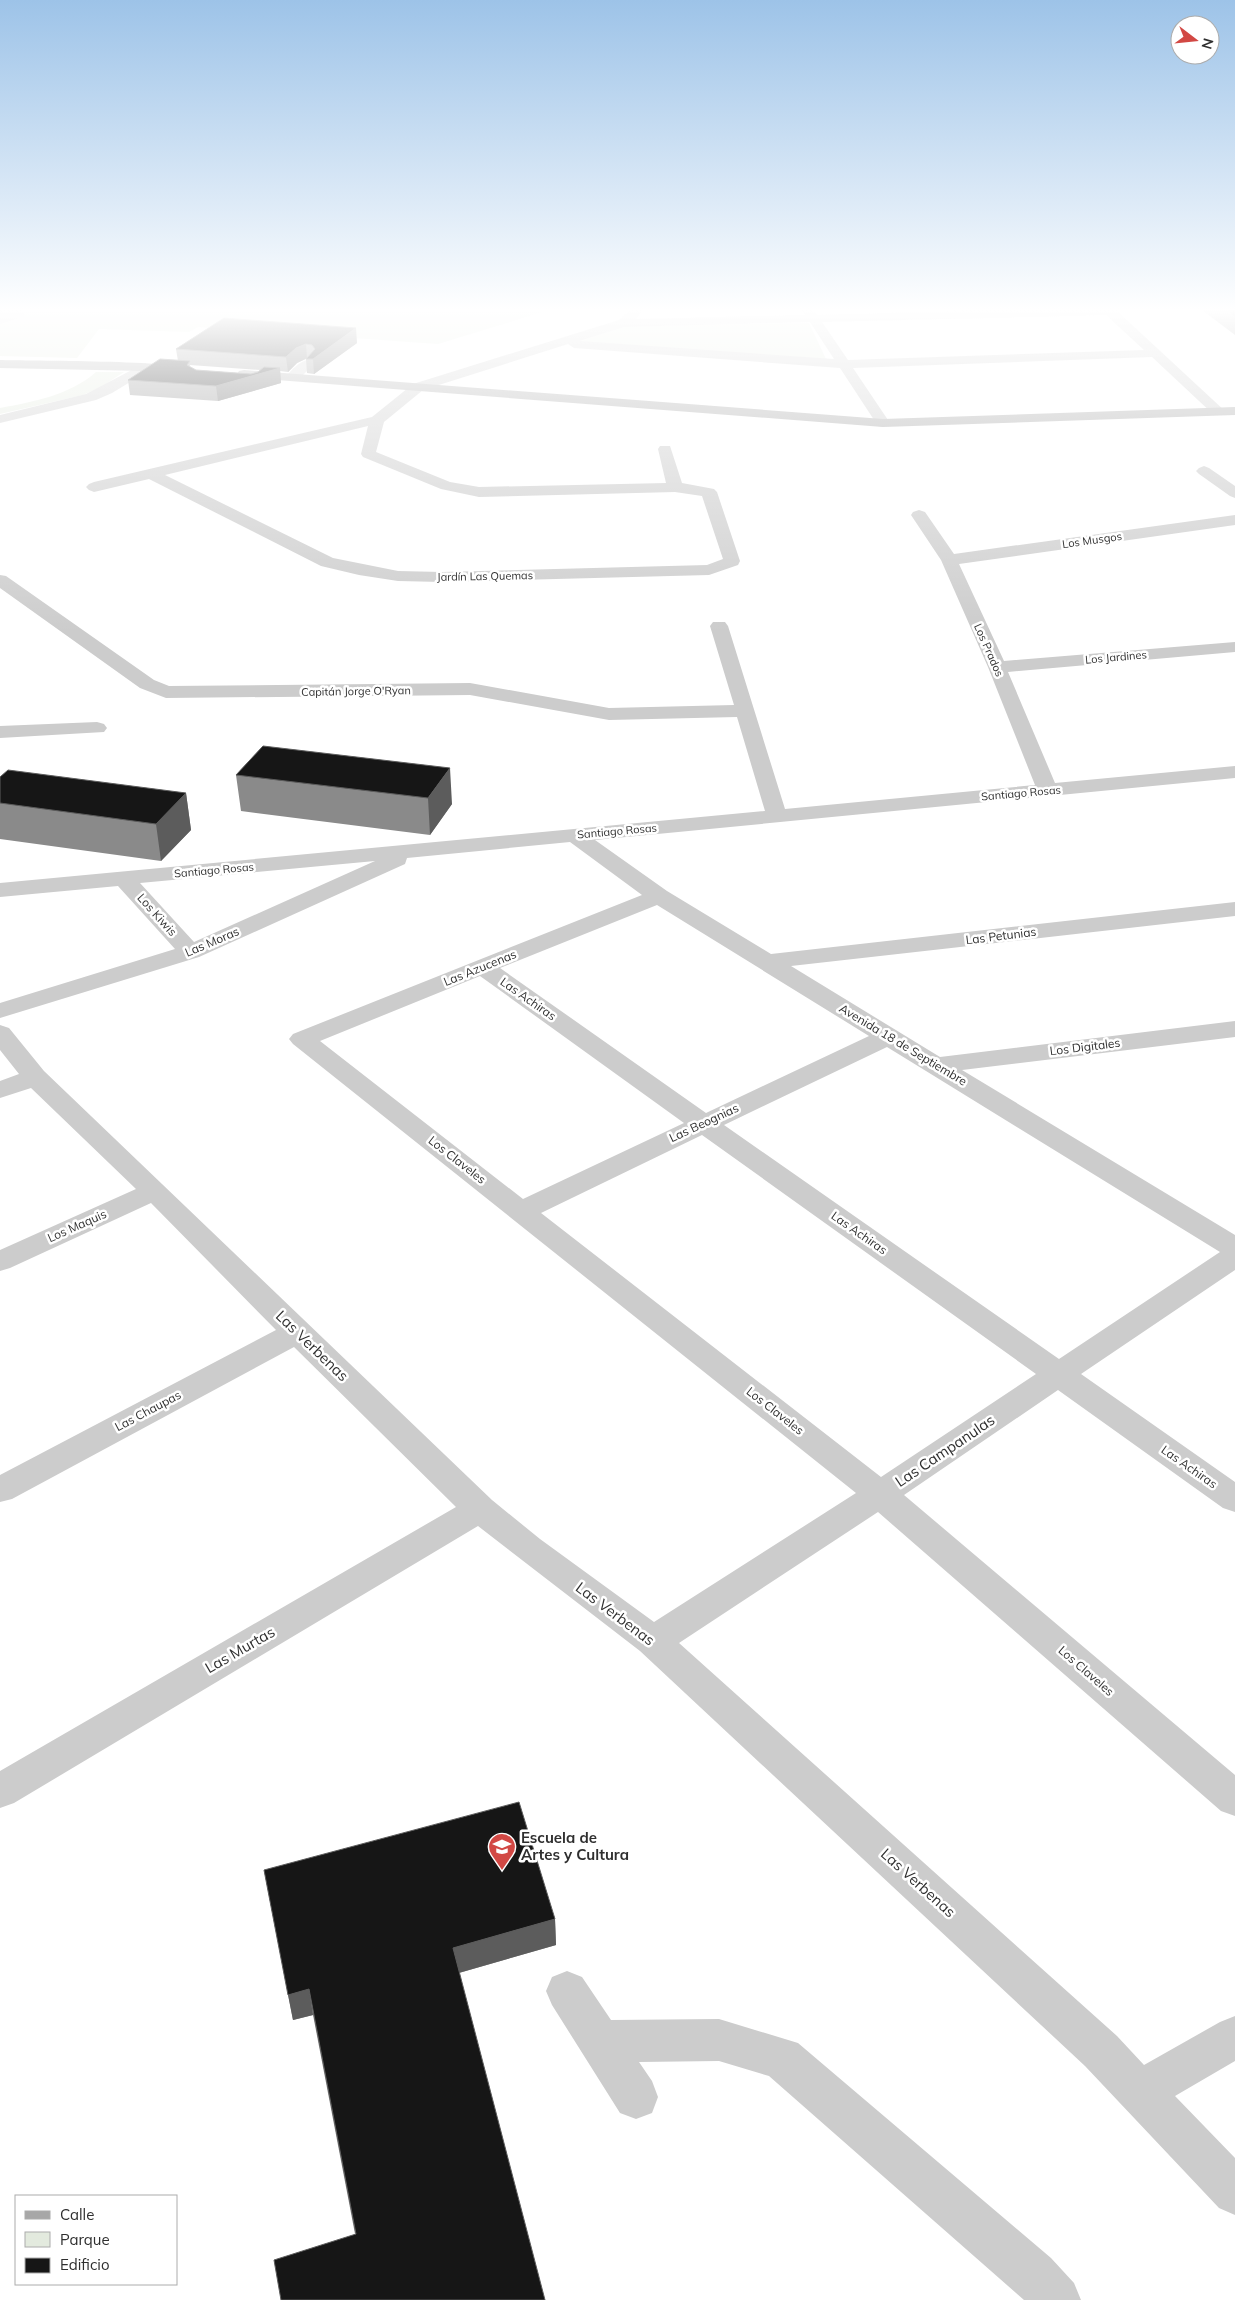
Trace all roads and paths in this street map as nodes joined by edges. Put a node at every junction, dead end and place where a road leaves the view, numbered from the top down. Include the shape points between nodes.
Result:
1 (380, 417) edge
2 (799, 417) edge
3 (879, 417) edge
4 (1070, 417) edge
5 (377, 420) junction
6 (883, 424) junction
7 (664, 449) dead end
8 (1204, 471) dead end
9 (150, 474) junction
10 (94, 487) dead end
11 (675, 487) junction
12 (1235, 494) edge
13 (919, 515) dead end
14 (1235, 520) edge
15 (949, 560) junction
16 (0, 580) edge
17 (719, 626) dead end
18 (1235, 647) edge
19 (997, 667) junction
20 (745, 711) junction
21 (97, 728) dead end
22 (0, 732) edge
23 (1235, 772) edge
24 (1048, 790) junction
25 (777, 816) junction
26 (574, 835) junction
27 (416, 850) junction
28 (124, 879) junction
29 (0, 890) edge
30 (658, 896) junction
31 (1235, 909) edge
32 (191, 952) junction
33 (767, 962) junction
34 (482, 967) junction
35 (0, 1011) edge
36 (1235, 1029) edge
37 (0, 1033) edge
38 (889, 1036) junction
39 (302, 1038) joint
40 (935, 1064) junction
41 (35, 1077) junction
42 (0, 1090) edge
43 (703, 1123) junction
44 (155, 1191) junction
45 (521, 1211) junction
46 (1235, 1248) edge
47 (1235, 1256) edge
48 (0, 1261) edge
49 (297, 1332) junction
50 (1059, 1374) junction
51 (0, 1490) edge
52 (880, 1494) junction
53 (1235, 1499) edge
54 (480, 1509) junction
55 (653, 1642) junction
56 (0, 1791) edge
57 (1235, 1799) edge
58 (567, 1991) dead end
59 (1235, 2037) edge
60 (599, 2041) junction
61 (1141, 2091) junction
62 (636, 2097) dead end
63 (1235, 2192) edge
64 (1057, 2300) edge

1 - 5 street
2 - 6 main road
3 - 6 street
4 - 6 main road
5 - 9 street
5 - 11 street, Jardín Las Quemas via 368,454 456,488 490,493
7 - 11 street
8 - 12 street
9 - 10 street
9 - 11 street, Jardín Las Quemas via 327,562 377,574 420,577 709,570 732,561 709,492
13 - 15 street, Los Prados
14 - 15 street, Los Musgos
15 - 19 street, Los Prados
16 - 20 street, Capitán Jorge O'Ryan via 147,684 166,692 470,689 610,714
17 - 20 street
18 - 19 street, Los Jardines
19 - 24 street, Los Prados
20 - 25 street
21 - 22 street
23 - 24 street, Santiago Rosas
24 - 25 street, Santiago Rosas
25 - 26 street, Santiago Rosas
26 - 27 street, Santiago Rosas
26 - 30 street, Avenida 18 de Septiembre
27 - 28 street, Santiago Rosas
27 - 32 street, Las Moras
28 - 29 street, Santiago Rosas
28 - 32 street, Los Kiwis
30 - 33 street, Avenida 18 de Septiembre
30 - 34 street, Las Azucenas
31 - 33 street, Las Petunias
32 - 35 street, Las Moras
33 - 38 street, Avenida 18 de Septiembre
34 - 39 street, Las Azucenas
34 - 43 street, Las Achiras
36 - 40 street, Los Digitales
37 - 41 street, Las Verbenas
38 - 40 street, Avenida 18 de Septiembre
38 - 43 street, Las Beognias
39 - 45 street, Los Claveles
40 - 46 street, Avenida 18 de Septiembre
41 - 42 street
41 - 44 street, Las Verbenas
43 - 45 street, Las Beognias
43 - 50 street, Las Achiras
44 - 48 street, Los Maquis
44 - 49 street, Las Verbenas
45 - 52 street, Los Claveles
47 - 50 street, Las Campanulas
49 - 51 street, Las Chaupas
49 - 54 street, Las Verbenas
50 - 52 street, Las Campanulas
50 - 53 street, Las Achiras
52 - 55 street, Las Campanulas
52 - 57 street, Los Claveles
54 - 55 street, Las Verbenas
54 - 56 street, Las Murtas
55 - 61 street, Las Verbenas
58 - 60 street
59 - 61 street
60 - 62 street
60 - 64 street via 719,2040 782,2058 1034,2275
61 - 63 street, Las Verbenas

